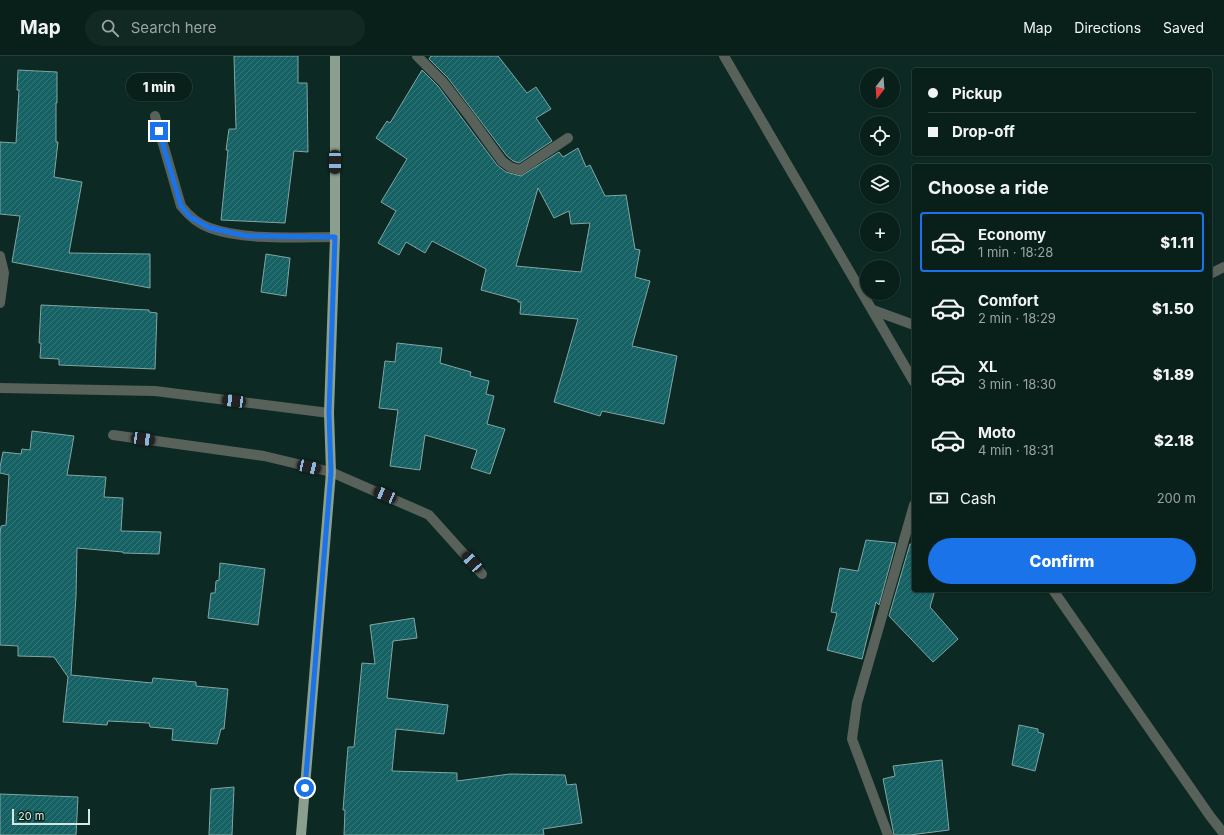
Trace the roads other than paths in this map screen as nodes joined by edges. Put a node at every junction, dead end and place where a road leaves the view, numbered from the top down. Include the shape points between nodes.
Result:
1 (335, 56) edge
2 (417, 56) edge
3 (724, 56) edge
4 (155, 116) dead end
5 (568, 138) dead end
6 (335, 237) junction
7 (0, 256) edge
8 (1224, 267) edge
9 (1212, 273) edge
10 (0, 303) edge
11 (873, 310) junction
12 (912, 324) edge
13 (912, 378) edge
14 (0, 388) edge
15 (329, 413) junction
16 (113, 435) dead end
17 (331, 472) junction
18 (912, 512) edge
19 (482, 574) dead end
20 (1054, 592) edge
21 (1224, 834) edge
22 (301, 835) edge
23 (888, 835) edge

1 - 6 main road
2 - 5 street via 443,82 502,161 510,167 520,170
3 - 11 street
4 - 6 street via 181,206 190,217 210,228 247,236
6 - 15 main road
7 - 10 street via 4,273
8 - 9 street
11 - 12 street
11 - 13 street
14 - 15 street via 155,391
15 - 17 main road
16 - 17 street via 264,456
17 - 19 street via 429,515
17 - 22 main road
18 - 23 street via 857,703 852,739
20 - 21 street

